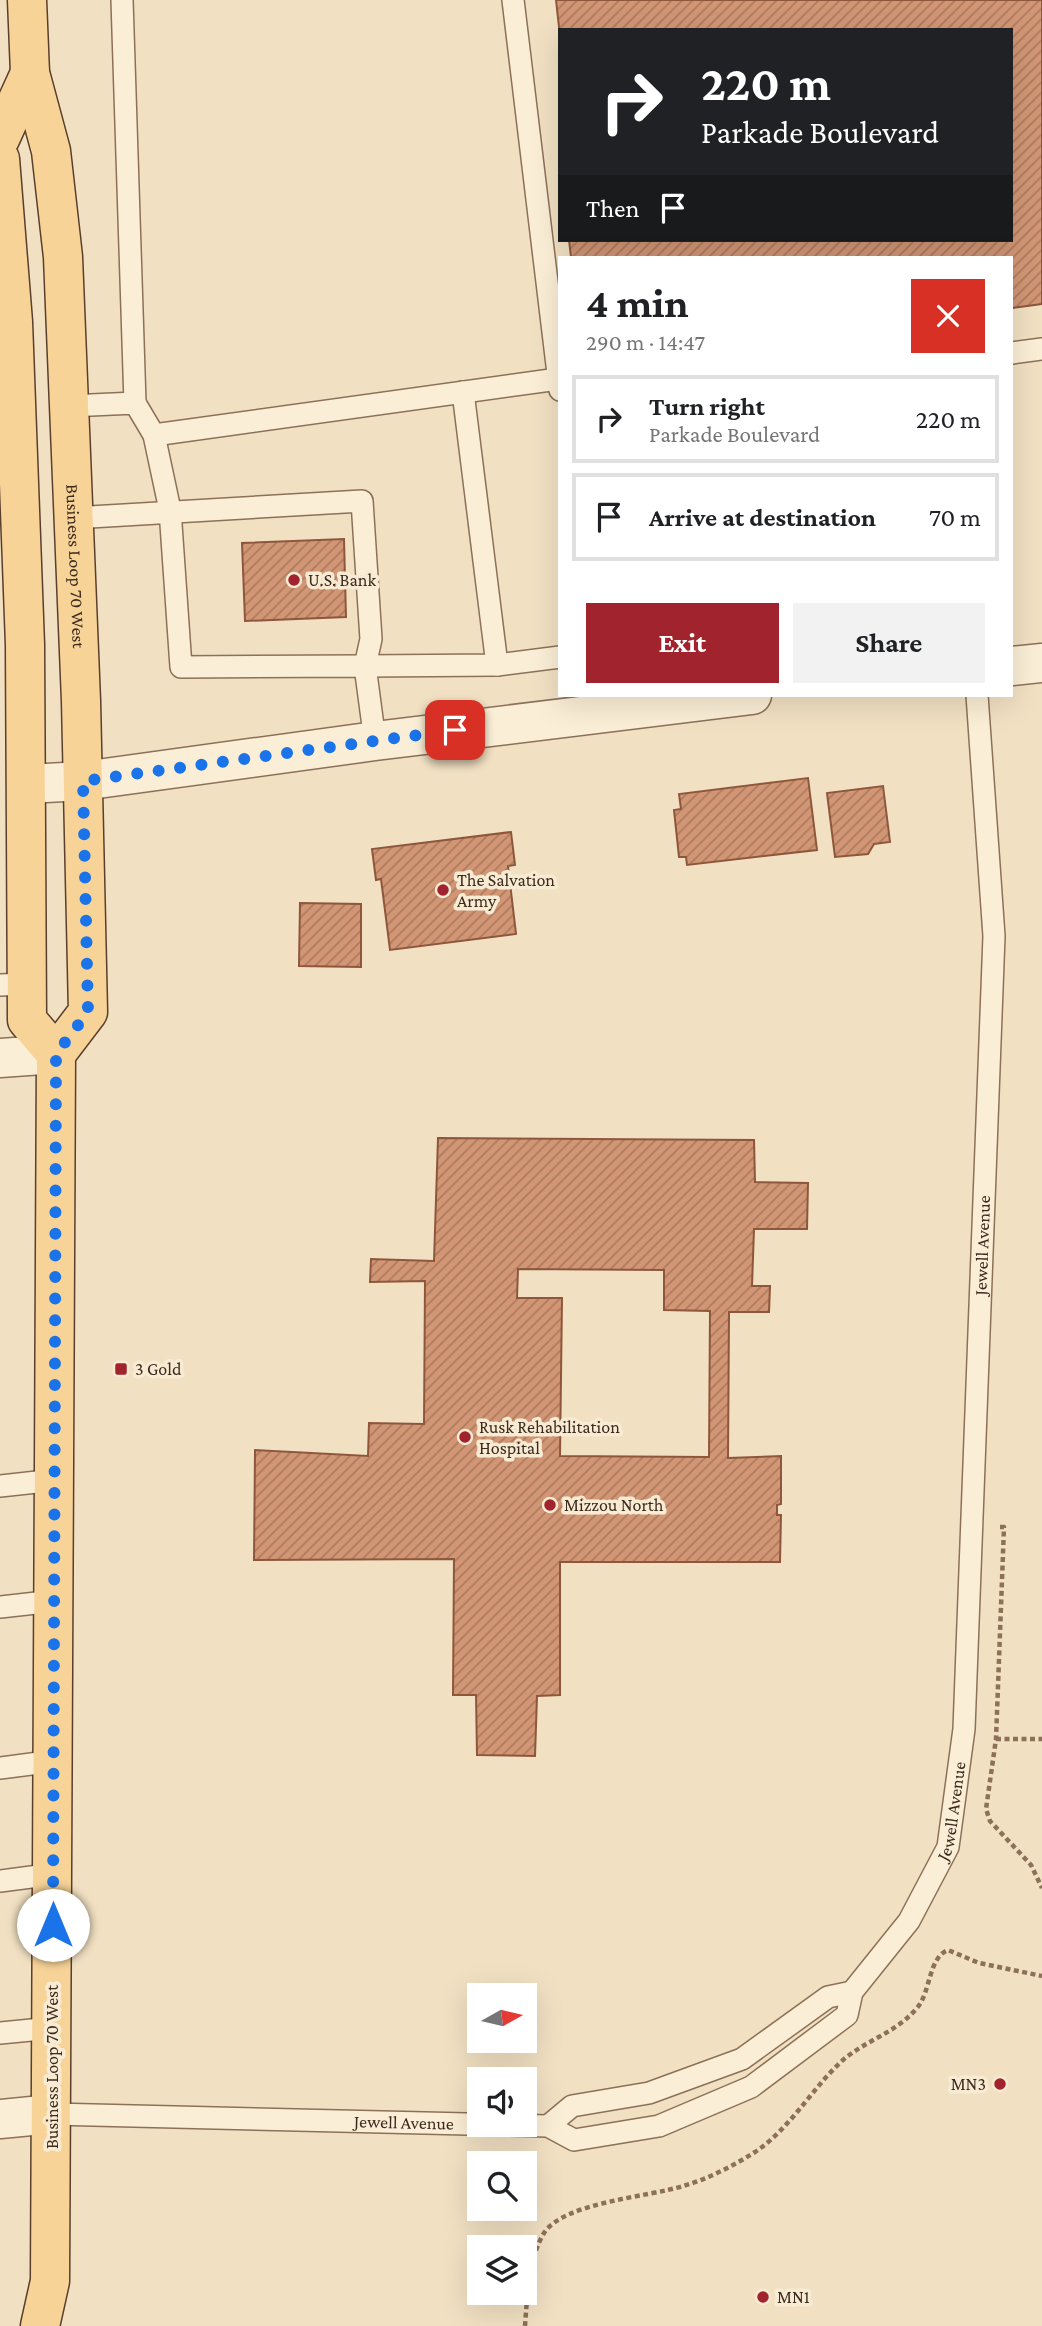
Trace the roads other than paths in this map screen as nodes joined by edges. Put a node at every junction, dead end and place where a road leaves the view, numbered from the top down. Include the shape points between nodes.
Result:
1 (27, 0) edge
2 (122, 0) edge
3 (513, 0) edge
4 (30, 73) junction
5 (0, 139) edge
6 (0, 159) edge
7 (6, 323) edge
8 (1042, 349) edge
9 (1013, 353) edge
10 (558, 378) edge
11 (558, 386) edge
12 (463, 392) junction
13 (135, 402) junction
14 (69, 406) junction
15 (154, 435) junction
16 (170, 510) junction
17 (74, 518) junction
18 (13, 646) edge
19 (558, 657) edge
20 (1042, 663) edge
21 (497, 665) junction
22 (365, 666) junction
23 (1013, 666) edge
24 (712, 697) edge
25 (977, 697) edge
26 (611, 702) edge
27 (375, 741) junction
28 (83, 781) junction
29 (27, 784) junction
30 (13, 985) edge
31 (56, 1054) junction
32 (0, 1058) edge
33 (55, 1480) junction
34 (0, 1486) edge
35 (54, 1601) junction
36 (0, 1607) edge
37 (54, 1761) junction
38 (0, 1768) edge
39 (54, 1874) junction
40 (0, 1881) edge
41 (852, 1992) junction
42 (52, 2028) junction
43 (0, 2033) edge
44 (52, 2114) junction
45 (0, 2119) edge
46 (548, 2126) junction
47 (50, 2281) junction
48 (40, 2326) edge
49 (59, 2326) edge

1 - 4 main road, Business Loop 70 West
2 - 13 lane
3 - 10 lane
4 - 5 main road, Business Loop 70 West
4 - 14 main road, Business Loop 70 West via 51,151 63,257
6 - 7 main road
7 - 18 main road
8 - 9 lane
11 - 12 lane
12 - 15 lane
12 - 21 lane
13 - 14 lane
13 - 15 lane
14 - 17 main road, Business Loop 70 West
15 - 16 lane
16 - 17 lane
16 - 22 lane via 181,667
16 - 22 lane via 362,501 371,639
17 - 28 main road, Business Loop 70 West
18 - 29 main road
19 - 21 lane
20 - 23 street
21 - 22 lane
22 - 27 lane
24 - 26 street
25 - 41 lane, Jewell Avenue via 994,936 964,1729 948,1847 909,1921
26 - 27 street
27 - 28 street
28 - 29 street
28 - 31 main road, Business Loop 70 West via 88,1012
29 - 30 main road
30 - 31 main road via 27,1020
31 - 32 street
31 - 33 main road, Business Loop 70 West
33 - 34 lane
33 - 35 main road, Business Loop 70 West
35 - 36 lane
35 - 37 main road, Business Loop 70 West
37 - 38 lane
37 - 39 main road, Business Loop 70 West
39 - 40 lane
39 - 42 main road, Business Loop 70 West
41 - 46 lane via 828,1997 742,2059 649,2093 572,2106
41 - 46 lane, Jewell Avenue via 846,2015 751,2087 659,2126 574,2140
42 - 43 lane
42 - 44 main road, Business Loop 70 West
44 - 45 street, Jewell Avenue
44 - 46 lane, Jewell Avenue
44 - 47 main road, Business Loop 70 West
47 - 48 main road, Business Loop 70 West
47 - 49 main road, Business Loop 70 West

